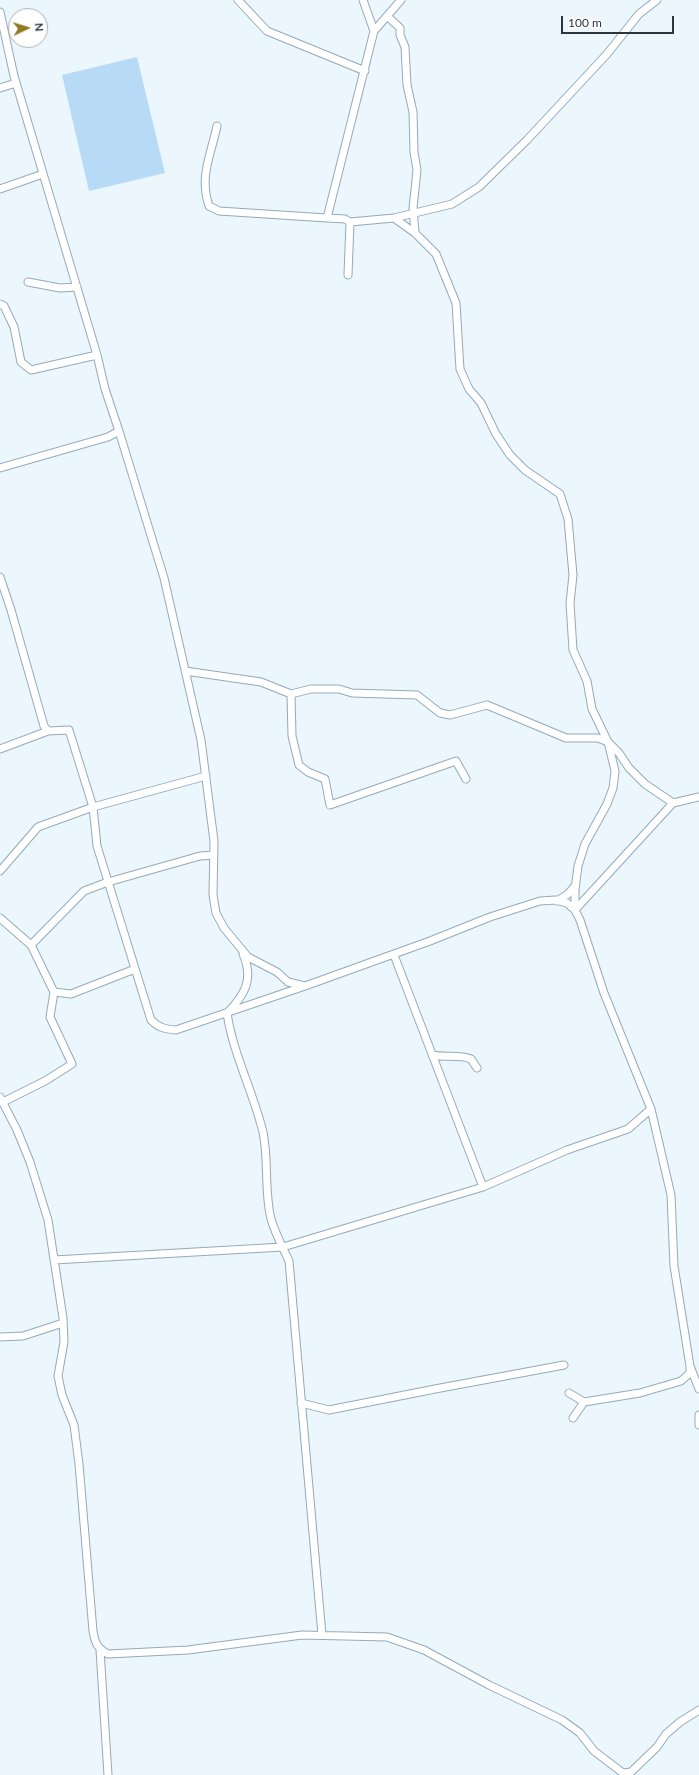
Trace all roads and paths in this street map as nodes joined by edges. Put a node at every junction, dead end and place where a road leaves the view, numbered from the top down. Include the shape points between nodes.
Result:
1 (238, 0) edge
2 (363, 0) edge
3 (401, 0) edge
4 (657, 0) edge
5 (0, 12) edge
6 (387, 16) junction
7 (374, 32) junction
8 (365, 72) junction
9 (16, 83) junction
10 (0, 88) edge
11 (218, 126) dead end
12 (43, 174) junction
13 (0, 189) edge
14 (413, 214) junction
15 (327, 218) junction
16 (394, 218) junction
17 (350, 222) junction
18 (415, 233) junction
19 (348, 275) dead end
20 (28, 282) dead end
21 (77, 287) junction
22 (0, 304) edge
23 (97, 355) junction
24 (120, 431) junction
25 (0, 468) edge
26 (0, 577) edge
27 (185, 671) junction
28 (292, 694) junction
29 (48, 731) junction
30 (608, 742) junction
31 (0, 750) edge
32 (206, 776) junction
33 (466, 779) dead end
34 (699, 796) edge
35 (673, 803) junction
36 (93, 807) junction
37 (214, 855) junction
38 (0, 871) edge
39 (108, 882) junction
40 (575, 886) junction
41 (558, 901) junction
42 (575, 910) junction
43 (0, 918) edge
44 (31, 945) junction
45 (242, 950) junction
46 (394, 955) junction
47 (135, 969) junction
48 (305, 986) junction
49 (54, 992) junction
50 (227, 1013) junction
51 (435, 1057) junction
52 (477, 1068) dead end
53 (1, 1099) edge
54 (651, 1110) junction
55 (483, 1187) junction
56 (283, 1247) junction
57 (54, 1260) junction
58 (63, 1323) junction
59 (0, 1337) edge
60 (564, 1365) dead end
61 (690, 1366) junction
62 (699, 1389) edge
63 (569, 1393) dead end
64 (584, 1402) junction
65 (301, 1403) junction
66 (699, 1415) edge
67 (573, 1418) dead end
68 (699, 1425) edge
69 (322, 1635) junction
70 (100, 1650) junction
71 (699, 1710) edge
72 (622, 1774) edge
73 (108, 1775) edge

1 - 8 street via 267,31
2 - 7 street
3 - 6 street
4 - 14 street via 639,14 607,54 479,187 452,204
5 - 9 street
6 - 7 street
6 - 14 street via 400,28 405,47 417,170
7 - 8 street
8 - 15 street
9 - 10 street
9 - 12 street
11 - 15 street via 205,172 209,206 219,211
12 - 13 street
12 - 21 street
14 - 16 street
14 - 18 street
15 - 17 street via 345,219
16 - 17 street
16 - 18 street
17 - 19 street
18 - 30 street via 436,254 456,303 460,369 468,389 481,403 510,455 525,470 560,494 568,519 571,544 573,575 570,603 573,650 587,681 592,709
20 - 21 street via 60,288
21 - 23 street
22 - 23 street via 4,306 14,327 21,362 31,370
23 - 24 street
24 - 25 street
24 - 27 street via 164,578
26 - 29 street via 41,718
27 - 28 street via 261,682
27 - 32 street via 201,740
28 - 30 street via 311,689 339,689 352,694 417,695 440,712 450,715 487,705 566,738 598,738
28 - 33 street via 292,736 299,765 325,779 330,805 456,761
29 - 31 street
29 - 36 street via 69,730
30 - 35 street via 645,784
30 - 40 street via 615,771 613,788 585,844
32 - 36 street
32 - 37 street
34 - 35 street
35 - 42 street
36 - 38 street via 38,827
36 - 39 street via 97,846
37 - 39 street via 200,856
37 - 45 street via 213,895 216,912 224,928
39 - 44 street via 84,891
39 - 47 street
40 - 41 street
40 - 42 street
41 - 42 street via 567,903
41 - 46 street via 540,901 490,917
42 - 54 street via 607,1000
43 - 44 street
44 - 49 street
45 - 48 street via 248,957 277,972 288,982
45 - 50 street via 246,962 246,989
46 - 48 street
46 - 51 street
47 - 49 street via 71,994
47 - 50 street via 151,1020 157,1026 176,1030
48 - 50 street
49 - 53 street via 50,1017 72,1064 45,1081
50 - 56 street via 238,1060 263,1133 271,1220
51 - 52 street via 467,1057
51 - 55 street
53 - 57 street via 18,1130 30,1162 48,1220
54 - 55 street via 628,1129 567,1150
54 - 61 street via 671,1195 674,1266
55 - 56 street
56 - 57 street
56 - 65 street via 288,1261
57 - 58 street
58 - 59 street via 23,1336
58 - 70 street via 64,1342 58,1376 62,1395 74,1425 93,1631 96,1645
60 - 65 street via 329,1410
61 - 62 street
61 - 64 street via 690,1373 681,1381 640,1393
63 - 64 street
64 - 67 street
65 - 69 street
66 - 68 street
69 - 70 street via 302,1635 150,1653 108,1654
69 - 72 street via 387,1637 424,1650 562,1720 580,1733 594,1751
70 - 73 street
71 - 72 street via 666,1734 657,1747 631,1772

